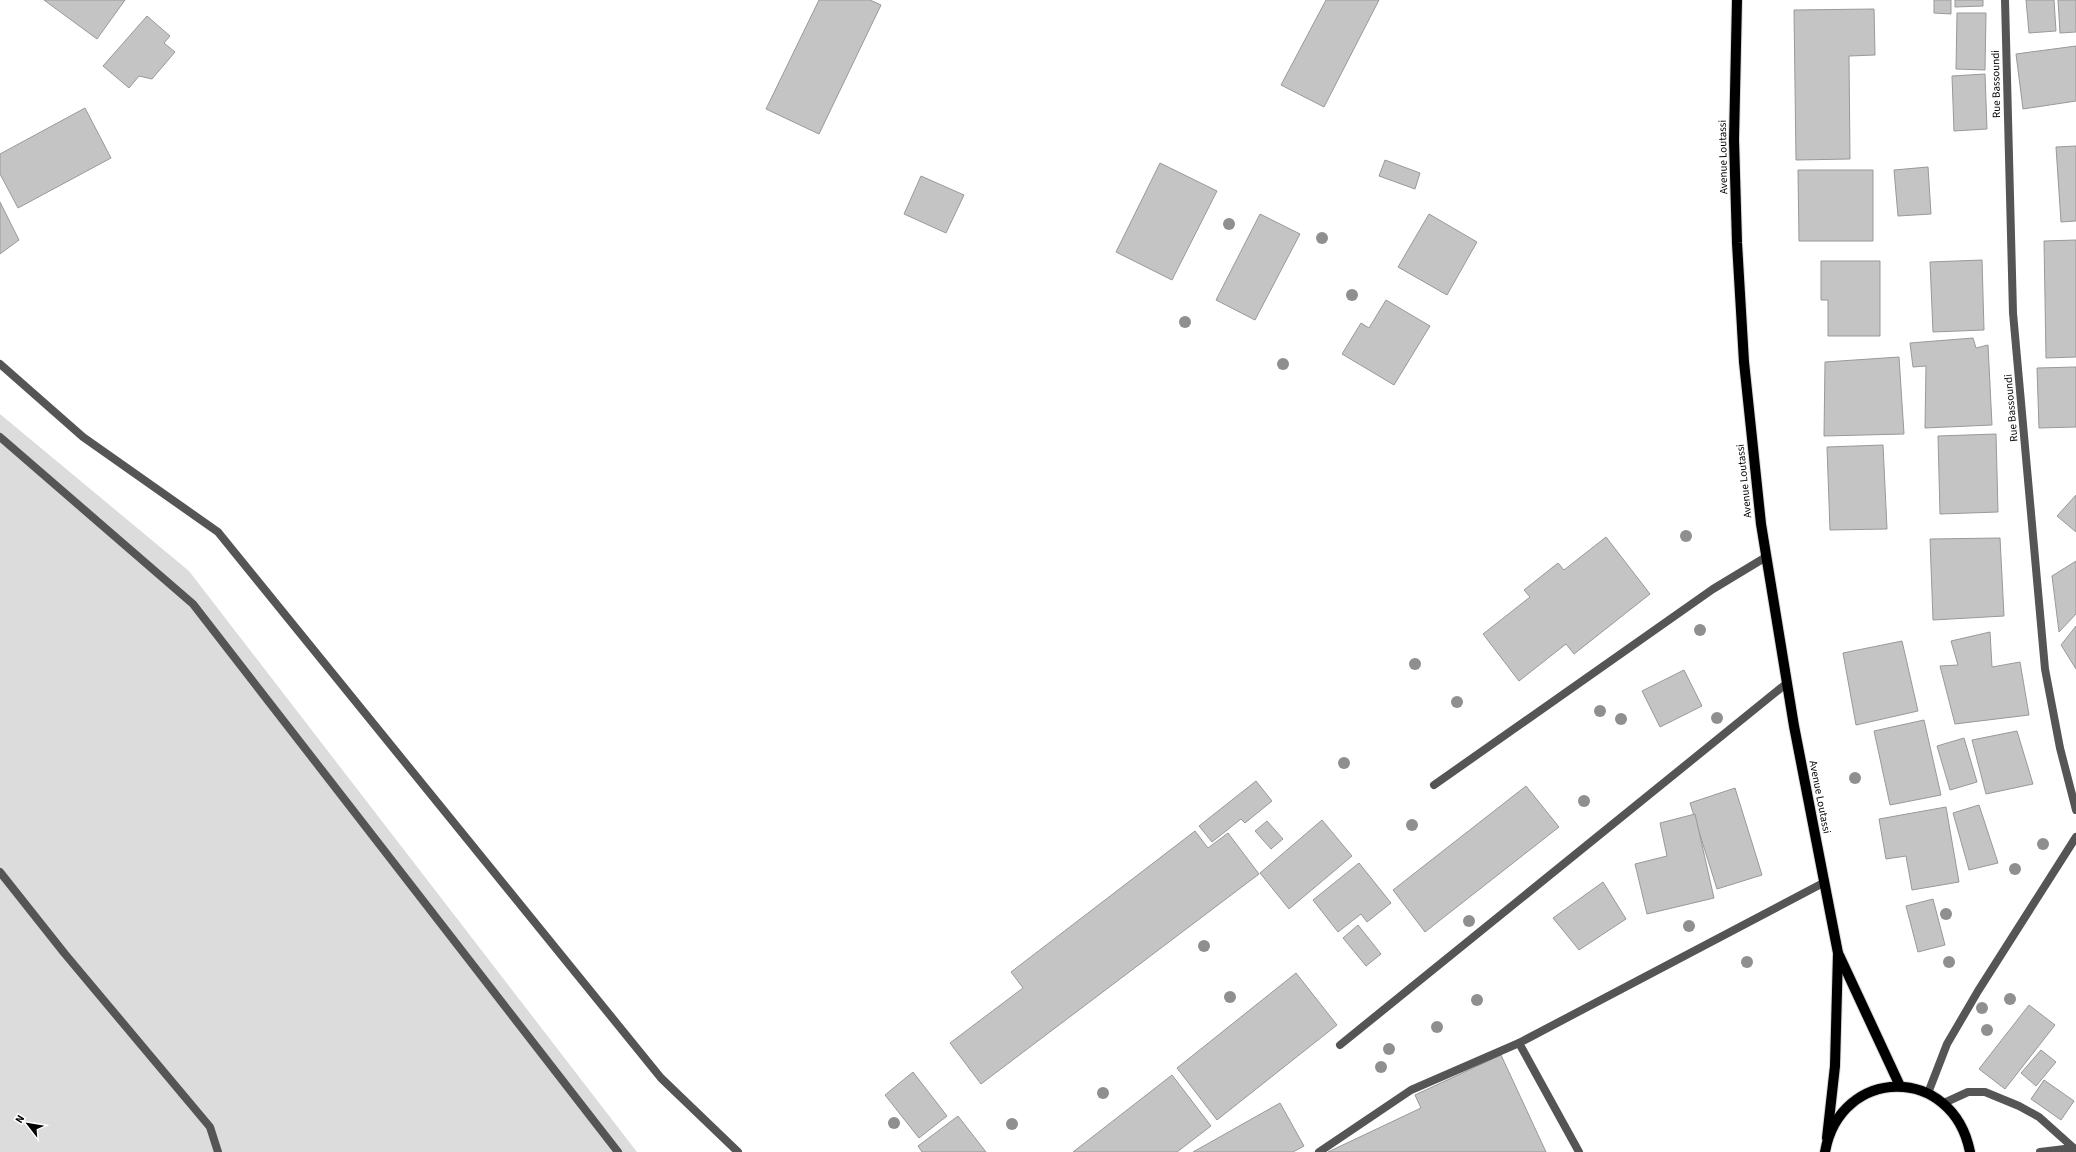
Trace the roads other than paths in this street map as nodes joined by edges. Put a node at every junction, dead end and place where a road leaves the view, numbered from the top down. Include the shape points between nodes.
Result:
1 (1737, 0) edge
2 (2005, 0) edge
3 (0, 364) edge
4 (0, 437) edge
5 (1766, 557) junction
6 (1787, 683) junction
7 (1434, 785) dead end
8 (2076, 810) edge
9 (2076, 837) edge
10 (0, 872) edge
11 (1825, 882) junction
12 (1838, 953) junction
13 (1519, 1043) junction
14 (1340, 1046) dead end
15 (1900, 1086) junction
16 (1928, 1092) junction
17 (1944, 1103) junction
18 (1828, 1138) junction
19 (2074, 1149) edge
20 (218, 1152) edge
21 (618, 1152) edge
22 (738, 1152) edge
23 (1319, 1152) edge
24 (1579, 1152) edge
25 (1825, 1152) edge
26 (1970, 1152) edge
27 (2040, 1152) edge

1 - 5 main road, Avenue Loutassi via 1734,140 1737,243 1744,362
2 - 8 street, Rue Bassoundi via 2014,313 2045,669 2060,748
3 - 22 street via 83,437 218,532 661,1078
4 - 21 street via 193,604
5 - 6 main road, Avenue Loutassi
5 - 7 street via 1713,589
6 - 11 main road, Avenue Loutassi
6 - 14 street
9 - 16 street via 1946,1044
10 - 20 street via 210,1127
11 - 12 main road, Avenue Loutassi
11 - 13 street
12 - 15 main road, Avenue Loutassi
12 - 18 main road, Avenue Loutassi via 1835,1066
13 - 23 street via 1410,1090
13 - 24 street
15 - 16 main road
15 - 18 main road via 1877,1090 1855,1100 1838,1116
16 - 17 main road
17 - 19 street via 1968,1092 1986,1092 2039,1117
17 - 26 main road via 1957,1116 1963,1127
18 - 25 main road
19 - 27 street

